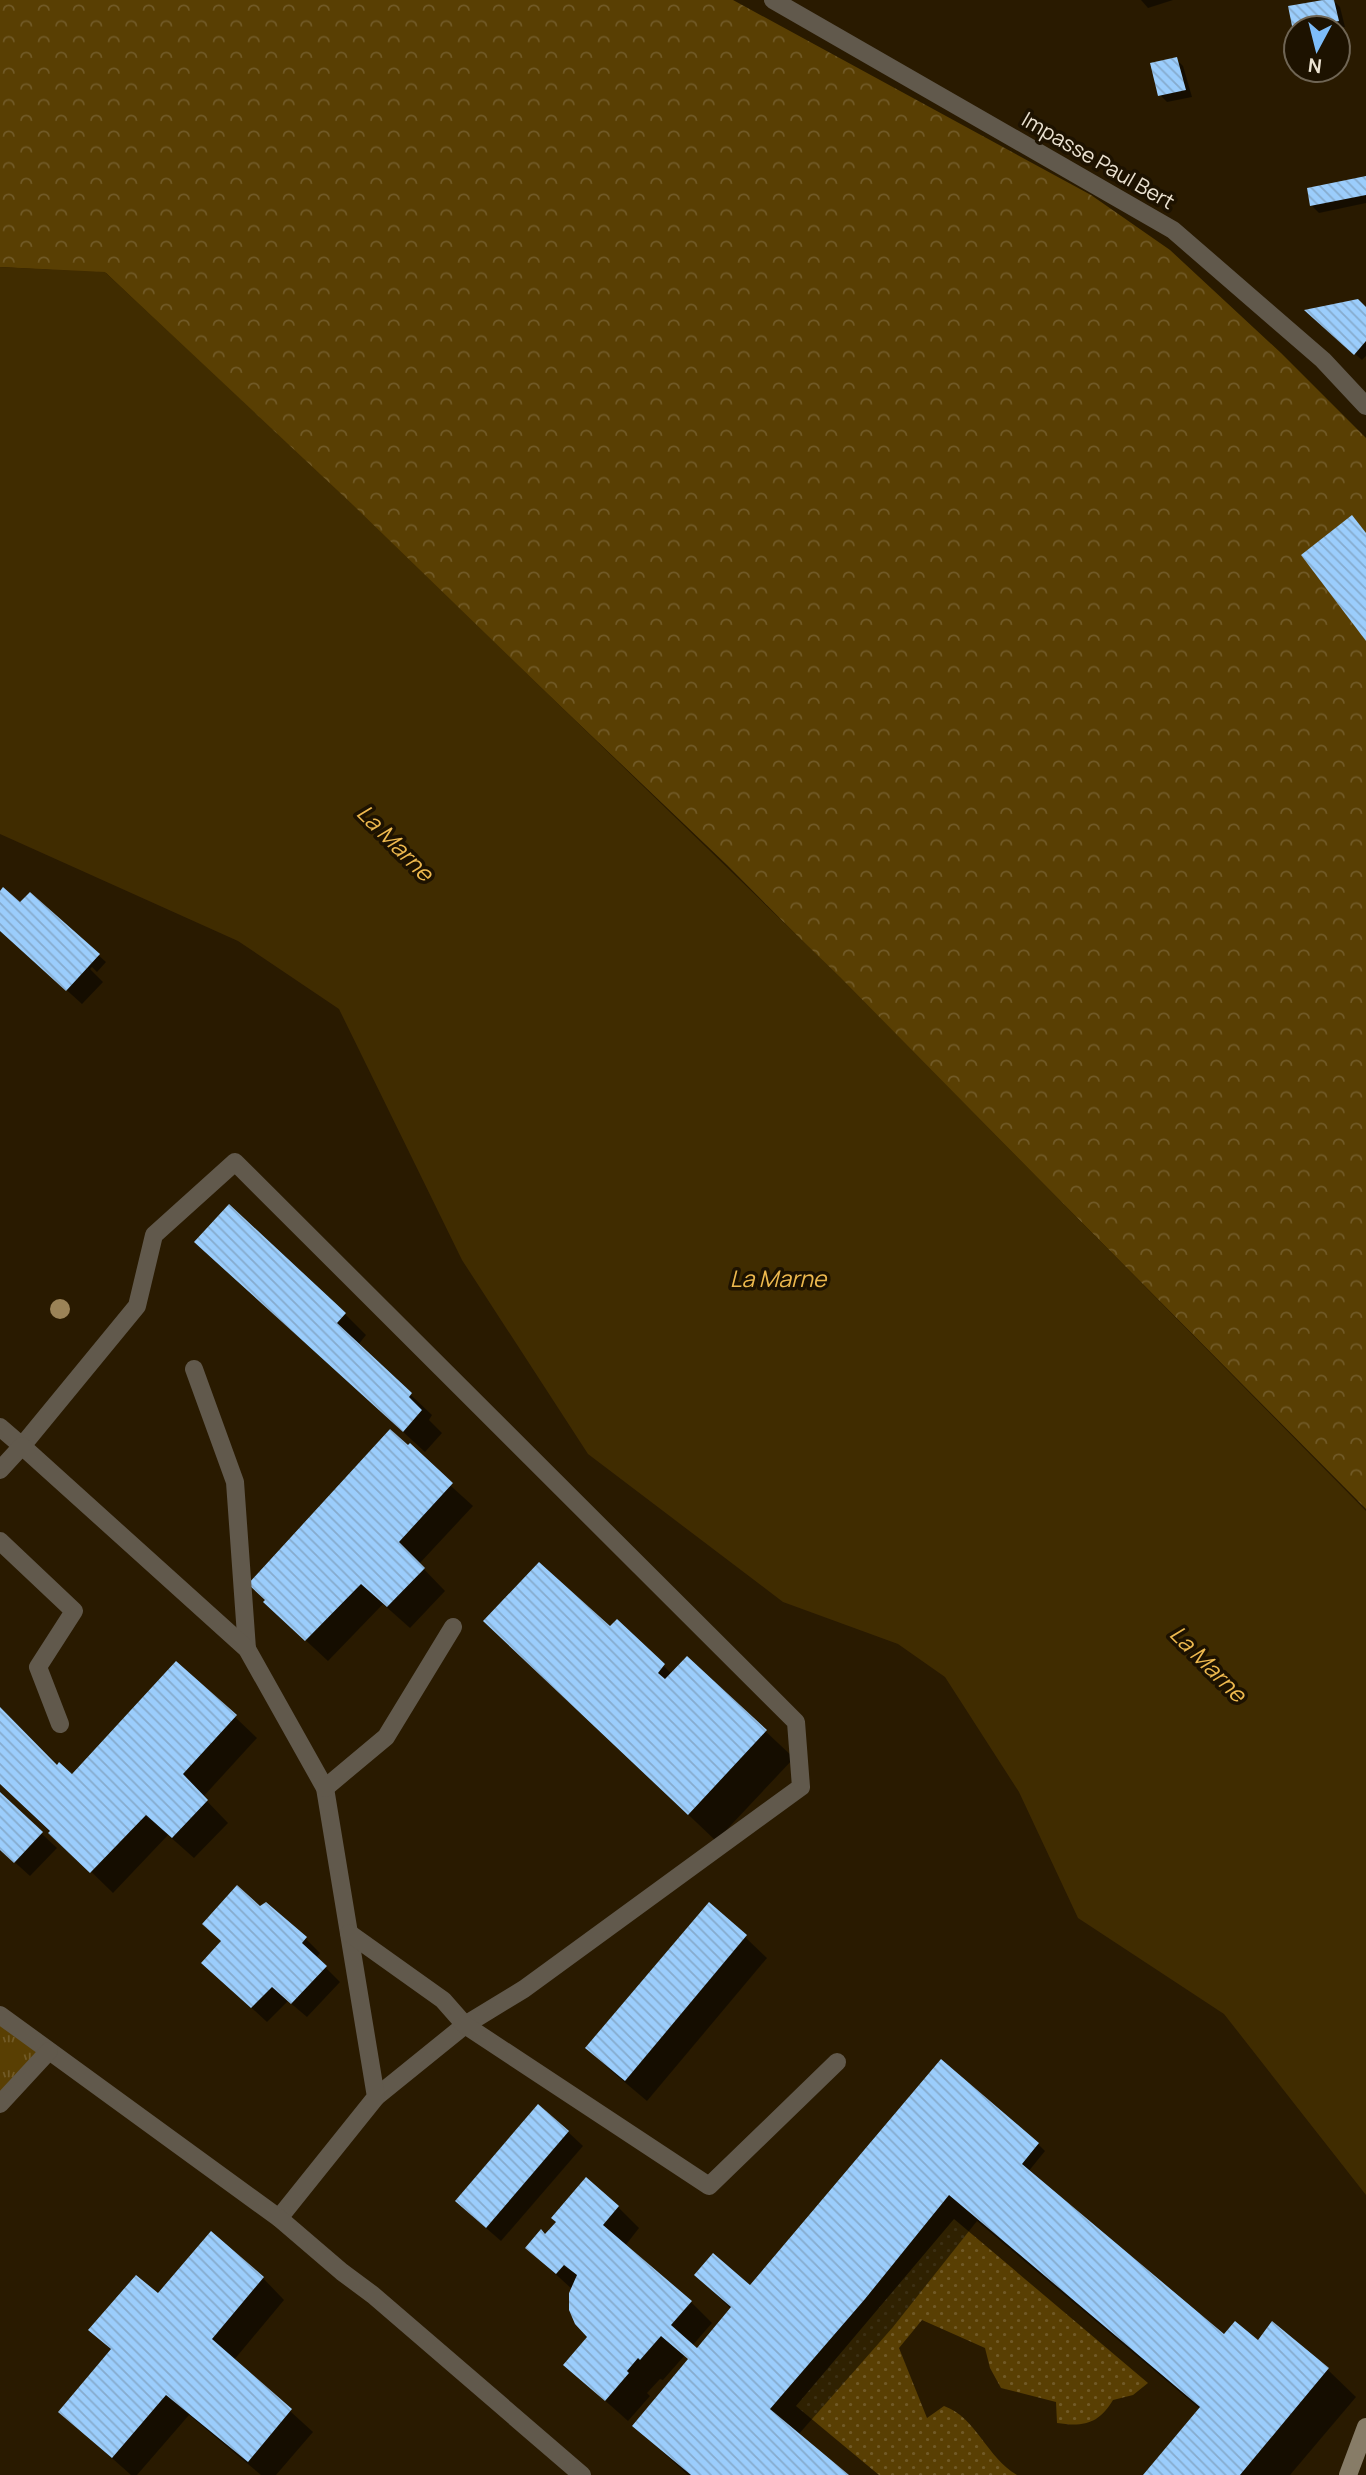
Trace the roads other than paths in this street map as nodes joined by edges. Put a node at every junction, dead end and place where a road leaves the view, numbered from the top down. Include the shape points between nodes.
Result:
1 (773, 0) edge
2 (1366, 406) edge
3 (194, 1369) dead end
4 (0, 1427) edge
5 (22, 1446) junction
6 (0, 1470) edge
7 (0, 1541) edge
8 (453, 1627) dead end
9 (247, 1649) junction
10 (60, 1724) dead end
11 (326, 1788) junction
12 (349, 1933) junction
13 (0, 2015) edge
14 (465, 2025) junction
15 (48, 2051) junction
16 (837, 2062) dead end
17 (376, 2097) junction
18 (0, 2104) edge
19 (279, 2218) junction
20 (1366, 2427) edge
21 (582, 2475) edge
22 (1348, 2475) edge

1 - 2 street, Impasse Paul Bert via 1173,230 1323,360
3 - 9 street via 235,1482
4 - 5 street
5 - 6 street
5 - 9 street
5 - 14 street via 137,1306 154,1235 235,1162 796,1722 802,1787 524,1989
7 - 10 street via 74,1611 38,1667
8 - 11 street via 386,1737
9 - 11 street
11 - 12 street
12 - 14 street via 443,2000
12 - 17 street
13 - 15 street
14 - 16 street via 709,2186
14 - 17 street
15 - 18 street
15 - 19 street
17 - 19 street
19 - 21 street
20 - 22 main road

